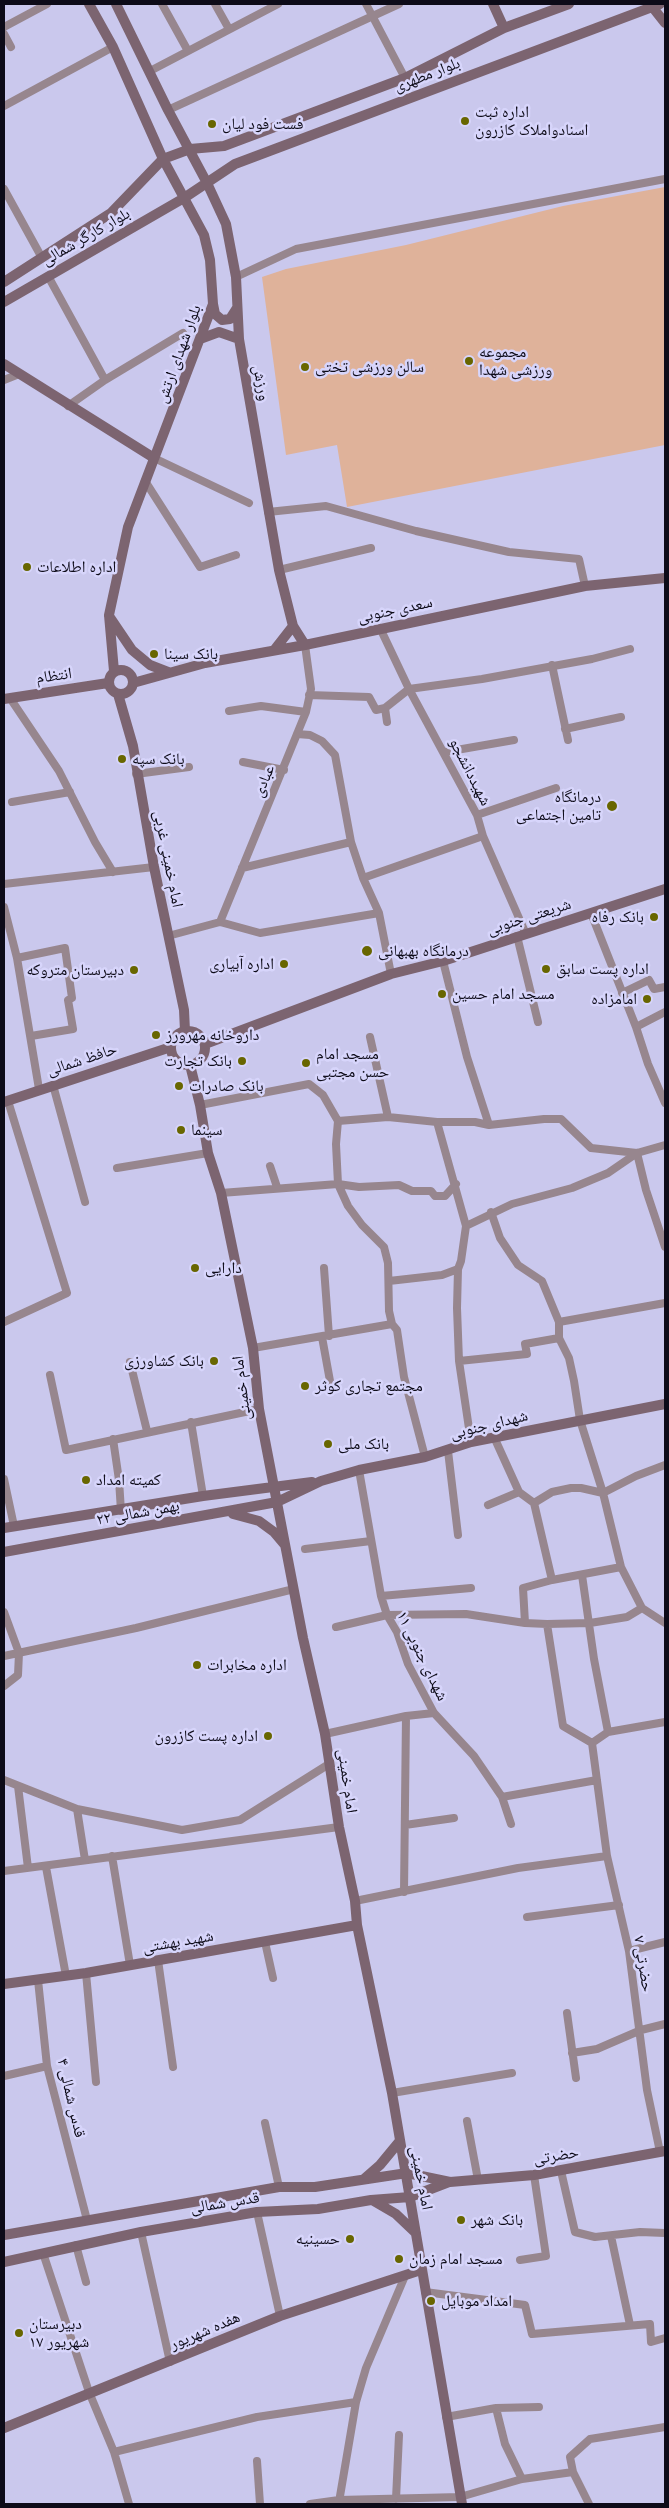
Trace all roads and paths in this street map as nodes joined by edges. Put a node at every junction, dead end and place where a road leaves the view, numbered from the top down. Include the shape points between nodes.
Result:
1 (47, 4) edge
2 (89, 4) edge
3 (116, 4) edge
4 (162, 4) edge
5 (215, 4) edge
6 (278, 4) edge
7 (366, 4) edge
8 (400, 4) edge
9 (493, 4) edge
10 (569, 4) edge
11 (654, 5) edge
12 (267, 6) edge
13 (373, 15) junction
14 (665, 23) edge
15 (4, 27) edge
16 (504, 28) junction
17 (229, 30) junction
18 (4, 34) edge
19 (11, 47) dead end
20 (113, 47) junction
21 (188, 51) junction
22 (150, 71) junction
23 (404, 78) junction
24 (4, 106) edge
25 (168, 110) junction
26 (190, 149) junction
27 (162, 159) junction
28 (665, 179) edge
29 (208, 183) junction
30 (4, 189) edge
31 (184, 198) junction
32 (42, 258) junction
33 (48, 276) junction
34 (236, 277) junction
35 (4, 282) edge
36 (4, 302) edge
37 (213, 304) junction
38 (237, 308) junction
39 (183, 333) dead end
40 (200, 339) junction
41 (239, 339) junction
42 (4, 364) edge
43 (19, 374) junction
44 (4, 380) edge
45 (105, 380) junction
46 (68, 406) junction
47 (154, 458) junction
48 (145, 481) junction
49 (249, 503) dead end
50 (268, 512) junction
51 (371, 548) dead end
52 (236, 555) dead end
53 (279, 570) junction
54 (665, 578) edge
55 (585, 586) junction
56 (108, 615) junction
57 (292, 626) junction
58 (380, 628) junction
59 (305, 645) junction
60 (275, 649) junction
61 (630, 649) dead end
62 (552, 665) junction
63 (114, 671) junction
64 (168, 672) junction
65 (108, 683) junction
66 (133, 683) junction
67 (4, 688) edge
68 (409, 689) junction
69 (118, 694) junction
70 (309, 695) junction
71 (7, 698) edge
72 (385, 708) junction
73 (229, 711) dead end
74 (306, 712) junction
75 (620, 717) dead end
76 (387, 722) dead end
77 (565, 728) junction
78 (298, 734) junction
79 (514, 740) dead end
80 (568, 740) dead end
81 (445, 752) junction
82 (244, 762) dead end
83 (189, 767) dead end
84 (284, 770) junction
85 (136, 774) junction
86 (556, 788) dead end
87 (70, 792) junction
88 (12, 802) dead end
89 (478, 814) junction
90 (483, 836) junction
91 (351, 842) junction
92 (154, 867) junction
93 (242, 868) junction
94 (113, 872) junction
95 (363, 878) junction
96 (4, 884) edge
97 (665, 888) edge
98 (4, 907) edge
99 (379, 913) junction
100 (591, 913) junction
101 (220, 922) junction
102 (522, 935) junction
103 (168, 936) junction
104 (17, 958) junction
105 (444, 961) junction
106 (391, 974) junction
107 (665, 987) edge
108 (622, 993) junction
109 (665, 1012) edge
110 (538, 1022) dead end
111 (636, 1027) junction
112 (185, 1031) junction
113 (31, 1036) junction
114 (370, 1037) dead end
115 (205, 1044) junction
116 (170, 1047) junction
117 (190, 1065) junction
118 (53, 1085) junction
119 (39, 1090) junction
120 (6, 1101) edge
121 (665, 1103) edge
122 (200, 1104) junction
123 (388, 1117) junction
124 (338, 1121) junction
125 (438, 1122) junction
126 (489, 1126) junction
127 (665, 1144) edge
128 (208, 1153) junction
129 (637, 1153) junction
130 (270, 1166) dead end
131 (117, 1168) dead end
132 (338, 1184) junction
133 (456, 1184) junction
134 (277, 1187) junction
135 (221, 1193) junction
136 (85, 1202) dead end
137 (491, 1212) junction
138 (466, 1226) junction
139 (665, 1247) edge
140 (324, 1268) dead end
141 (458, 1268) junction
142 (389, 1281) junction
143 (665, 1303) edge
144 (4, 1322) edge
145 (559, 1322) junction
146 (392, 1324) junction
147 (325, 1336) junction
148 (559, 1338) junction
149 (253, 1348) junction
150 (459, 1361) junction
151 (130, 1362) dead end
152 (50, 1375) dead end
153 (330, 1381) dead end
154 (665, 1404) edge
155 (259, 1409) junction
156 (580, 1420) junction
157 (191, 1422) junction
158 (147, 1431) junction
159 (494, 1437) junction
160 (113, 1439) junction
161 (471, 1442) junction
162 (448, 1450) junction
163 (425, 1456) junction
164 (665, 1465) edge
165 (359, 1470) junction
166 (4, 1479) edge
167 (321, 1481) junction
168 (274, 1486) junction
169 (519, 1492) junction
170 (603, 1493) junction
171 (203, 1496) junction
172 (277, 1502) junction
173 (534, 1503) junction
174 (488, 1505) dead end
175 (121, 1511) junction
176 (224, 1514) junction
177 (9, 1527) edge
178 (458, 1535) dead end
179 (371, 1541) junction
180 (285, 1545) junction
181 (305, 1550) dead end
182 (4, 1552) edge
183 (621, 1567) junction
184 (582, 1575) junction
185 (552, 1580) junction
186 (471, 1588) dead end
187 (294, 1589) junction
188 (381, 1596) junction
189 (642, 1608) junction
190 (4, 1612) edge
191 (387, 1615) junction
192 (525, 1623) junction
193 (590, 1623) junction
194 (665, 1623) edge
195 (547, 1624) junction
196 (336, 1627) dead end
197 (18, 1653) junction
198 (4, 1656) edge
199 (4, 1686) edge
200 (434, 1713) junction
201 (406, 1716) junction
202 (665, 1722) edge
203 (608, 1732) junction
204 (325, 1734) junction
205 (592, 1743) junction
206 (329, 1764) junction
207 (4, 1780) edge
208 (597, 1780) junction
209 (18, 1786) junction
210 (502, 1796) junction
211 (77, 1809) junction
212 (454, 1818) dead end
213 (405, 1824) junction
214 (511, 1824) dead end
215 (339, 1827) junction
216 (112, 1856) junction
217 (608, 1856) junction
218 (85, 1860) junction
219 (46, 1867) junction
220 (28, 1868) junction
221 (4, 1872) edge
222 (404, 1892) junction
223 (354, 1901) junction
224 (619, 1905) junction
225 (527, 1917) dead end
226 (357, 1925) junction
227 (265, 1942) junction
228 (665, 1942) edge
229 (629, 1951) junction
230 (158, 1960) junction
231 (130, 1965) junction
232 (86, 1973) junction
233 (66, 1976) junction
234 (273, 1978) dead end
235 (38, 1980) junction
236 (4, 1984) edge
237 (567, 2013) dead end
238 (665, 2024) edge
239 (640, 2030) junction
240 (572, 2052) junction
241 (47, 2066) junction
242 (173, 2068) dead end
243 (512, 2073) dead end
244 (4, 2076) edge
245 (576, 2078) dead end
246 (96, 2082) dead end
247 (392, 2093) junction
248 (468, 2121) dead end
249 (264, 2124) dead end
250 (399, 2142) junction
251 (662, 2152) edge
252 (561, 2171) junction
253 (407, 2174) junction
254 (534, 2175) junction
255 (364, 2180) junction
256 (478, 2180) junction
257 (450, 2182) junction
258 (279, 2188) junction
259 (410, 2197) junction
260 (371, 2200) junction
261 (257, 2212) junction
262 (87, 2220) junction
263 (141, 2232) junction
264 (417, 2233) junction
265 (665, 2233) edge
266 (4, 2235) edge
267 (611, 2236) junction
268 (76, 2245) junction
269 (43, 2254) junction
270 (520, 2260) dead end
271 (4, 2262) edge
272 (421, 2270) junction
273 (405, 2276) junction
274 (86, 2282) dead end
275 (425, 2292) junction
276 (280, 2316) junction
277 (630, 2325) junction
278 (665, 2338) edge
279 (170, 2362) junction
280 (89, 2392) junction
281 (356, 2402) junction
282 (540, 2407) dead end
283 (496, 2408) junction
284 (446, 2417) junction
285 (665, 2427) edge
286 (4, 2428) edge
287 (399, 2435) dead end
288 (114, 2452) junction
289 (256, 2461) dead end
290 (573, 2472) junction
291 (522, 2479) junction
292 (461, 2500) edge
293 (401, 2501) edge
294 (339, 2502) edge
295 (129, 2504) edge
296 (260, 2504) edge
297 (310, 2504) edge
298 (589, 2504) edge

1 - 15 street
2 - 20 main road, بلوار شهدای ارتش
3 - 22 main road
4 - 21 street
5 - 17 street
6 - 12 street
7 - 13 street
8 - 13 street
9 - 16 main road
10 - 16 main road, بلوار مطهری
11 - 14 main road
11 - 29 main road, بلوار مطهری via 260,154 235,164
12 - 17 street
13 - 23 street
13 - 25 street
16 - 23 main road, بلوار مطهری
17 - 21 street
18 - 19 street
20 - 24 street
20 - 27 main road, بلوار شهدای ارتش
21 - 22 street
22 - 25 main road
23 - 26 main road, بلوار مطهری via 224,146
25 - 26 main road
26 - 27 main road, بلوار مطهری
26 - 29 main road, ورزش
27 - 31 main road, بلوار شهدای ارتش
27 - 32 main road, بلوار کارگر شمالی via 111,213
28 - 34 street via 296,250
29 - 31 main road, بلوار مطهری
29 - 34 main road, ورزش via 226,224
30 - 32 street
31 - 33 main road, بلوار کارگر شمالی
31 - 37 main road, بلوار شهدای ارتش via 204,235 210,260
32 - 35 main road, بلوار کارگر شمالی
33 - 36 main road, بلوار کارگر شمالی
33 - 45 street
34 - 38 main road, ورزش
37 - 38 main road via 215,314 222,320 230,319
37 - 40 main road, بلوار شهدای ارتش
38 - 41 main road, ورزش
39 - 45 street
40 - 41 main road via 219,332
40 - 47 main road, بلوار شهدای ارتش
41 - 50 main road, ورزش
42 - 43 main road
43 - 44 street
43 - 46 main road
45 - 46 street
46 - 47 main road
47 - 48 main road, بلوار شهدای ارتش
47 - 49 street
48 - 52 street via 200,566
48 - 56 main road, بلوار شهدای ارتش via 128,526
50 - 53 main road, ورزش
50 - 55 street via 326,506 509,552 579,559
51 - 53 street
53 - 57 main road, ورزش
54 - 55 main road, سعدی جنوبی
55 - 58 main road, سعدی جنوبی
56 - 63 main road, بلوار شهدای ارتش
56 - 64 main road via 132,650 150,665
57 - 59 main road, ورزش
57 - 60 main road
58 - 59 main road, سعدی جنوبی
58 - 68 street, شهیددانشجو
59 - 60 main road, سعدی جنوبی
59 - 70 street, عبادی
60 - 64 main road, سعدی جنوبی
61 - 62 street
62 - 68 street
62 - 77 street
63 - 65 main road
63 - 66 main road via 127,672
64 - 66 main road, سعدی جنوبی
65 - 69 main road
65 - 71 main road, انتظام
66 - 69 main road via 128,692
67 - 71 main road
68 - 72 street
68 - 81 street, شهیددانشجو
69 - 85 main road, امام خمینی غربی via 133,746
70 - 72 street via 369,697 376,710
70 - 74 street, عبادی
71 - 87 street via 59,771
72 - 76 street
73 - 74 street via 261,706
74 - 78 street, عبادی
75 - 77 street
77 - 80 street
78 - 84 street, عبادی
78 - 91 street via 322,741 335,756
79 - 81 street
81 - 89 street, شهیددانشجو
82 - 84 street
83 - 85 street
84 - 93 street, عبادی
85 - 92 main road, امام خمینی غربی
86 - 89 street
87 - 88 street
87 - 94 street
89 - 90 street, شهیددانشجو
90 - 95 street
90 - 102 street, شهیددانشجو
91 - 93 street
91 - 95 street
92 - 94 street
92 - 103 main road, امام خمینی غربی
93 - 101 street, عبادی
94 - 96 street
95 - 99 street
97 - 100 main road, شریعتی جنوبی
98 - 104 street
99 - 101 street via 260,933
99 - 106 street
100 - 102 main road, شریعتی جنوبی
100 - 108 street
101 - 103 street
102 - 105 main road, شریعتی جنوبی
102 - 110 street, شهیددانشجو
103 - 112 main road, امام خمینی غربی via 184,1010
104 - 113 street
104 - 113 street via 65,948 73,1029
105 - 106 main road, شریعتی جنوبی
105 - 126 street via 467,1058
106 - 115 main road, شریعتی جنوبی
107 - 108 street via 654,989 650,980
108 - 111 street
109 - 111 street
111 - 121 street
112 - 115 main road via 199,1034
112 - 116 main road via 176,1035
113 - 119 street
114 - 123 street
115 - 117 main road via 202,1058
116 - 117 main road via 177,1062
116 - 118 main road, حافظ شمالی
117 - 122 main road, امام خمینی
118 - 119 main road, حافظ شمالی
118 - 136 street
119 - 120 main road, حافظ شمالی
120 - 144 street via 66,1293
122 - 124 street via 310,1084 324,1095
122 - 128 main road, امام خمینی
123 - 124 street
123 - 125 street
124 - 132 street
125 - 126 street via 474,1122
125 - 133 street
126 - 129 street via 561,1119 591,1148
127 - 129 street
128 - 131 street
128 - 135 main road, امام خمینی
129 - 137 street via 599,1177 572,1188
129 - 139 street
130 - 134 street
132 - 133 street via 359,1187 398,1185 412,1191 431,1190 436,1196 444,1196
132 - 134 street
132 - 142 street via 352,1213 384,1247
133 - 138 street
134 - 135 street
135 - 149 main road, امام خمینی
137 - 138 street
137 - 145 street via 500,1238 518,1265 542,1281
138 - 141 street
140 - 147 street
141 - 142 street via 442,1275
141 - 150 street
142 - 146 street
143 - 145 street
145 - 148 street
146 - 147 street
146 - 163 street via 397,1330 404,1377
147 - 149 street
147 - 153 street
148 - 150 street via 525,1344 527,1354
148 - 156 street via 569,1358
149 - 155 main road, امام خمینی
150 - 161 street
151 - 158 street
152 - 160 street via 66,1450
154 - 156 main road, شهدای جنوبی
155 - 157 street
155 - 168 main road, امام خمینی
156 - 159 main road, شهدای جنوبی
156 - 170 street
157 - 158 street
157 - 171 street
158 - 160 street
159 - 161 main road, شهدای جنوبی
159 - 169 street
160 - 175 street
161 - 162 main road, شهدای جنوبی
162 - 163 main road, شهدای جنوبی
162 - 178 street
163 - 165 main road, شهدای جنوبی
164 - 170 street
165 - 167 main road, شهدای جنوبی
165 - 179 street, ۱۱ شهدای جنوبی
166 - 177 street
167 - 168 main road, شهدای جنوبی
167 - 172 main road, شهدای جنوبی
168 - 171 main road, ۲۲ بهمن شمالی
168 - 172 main road, امام خمینی
169 - 173 street
169 - 174 street
170 - 173 street via 571,1488 552,1492
170 - 183 street
171 - 175 main road, ۲۲ بهمن شمالی
172 - 176 main road, ۲۲ بهمن شمالی
172 - 180 main road, امام خمینی
173 - 185 street
175 - 177 main road, ۲۲ بهمن شمالی
176 - 180 main road via 242,1515 259,1521
176 - 182 main road, ۲۲ بهمن شمالی
179 - 181 street
179 - 188 street, ۱۱ شهدای جنوبی
180 - 187 main road, امام خمینی
183 - 184 street
183 - 189 street
184 - 185 street
184 - 193 street
185 - 192 street via 523,1588
186 - 188 street
187 - 197 street
187 - 204 main road, امام خمینی
188 - 191 street, ۱۱ شهدای جنوبی
189 - 193 street via 627,1617
189 - 194 street
190 - 197 street
191 - 192 street via 466,1614
191 - 196 street
191 - 200 street, ۱۱ شهدای جنوبی
192 - 195 street
193 - 195 street
193 - 203 street
195 - 205 street via 563,1726
197 - 198 street
197 - 199 street via 18,1675
200 - 201 street
200 - 210 street, ۱۱ شهدای جنوبی via 474,1756
201 - 204 street
201 - 213 street
202 - 203 street
203 - 205 street
204 - 206 main road, امام خمینی
205 - 208 street, حضرتی ۷
206 - 211 street via 240,1820 182,1830
206 - 215 main road, امام خمینی
207 - 209 street
208 - 210 street
208 - 217 street, حضرتی ۷
209 - 211 street
209 - 220 street
210 - 214 street, ۱۱ شهدای جنوبی
211 - 218 street
212 - 213 street
213 - 222 street
215 - 216 street
215 - 223 main road, امام خمینی
216 - 218 street
216 - 231 street
217 - 222 street via 518,1868
217 - 224 street, حضرتی ۷
218 - 219 street
219 - 220 street
219 - 233 street
220 - 221 street
222 - 223 street
223 - 226 main road, امام خمینی
224 - 225 street
224 - 229 street, حضرتی ۷
226 - 227 main road, شهید بهشتی
226 - 247 main road, امام خمینی
227 - 230 main road, شهید بهشتی
227 - 234 street
228 - 229 street
229 - 239 street, حضرتی ۷
230 - 231 main road, شهید بهشتی
230 - 242 street
231 - 232 main road, شهید بهشتی
232 - 233 main road, شهید بهشتی
232 - 246 street
233 - 235 main road, شهید بهشتی
235 - 236 main road, شهید بهشتی
235 - 241 street, قدس شمالی ۴
237 - 240 street
238 - 239 street
239 - 240 street via 597,2049
239 - 251 street, حضرتی ۷ via 647,2090
240 - 245 street
241 - 244 street
241 - 262 street, قدس شمالی ۴
243 - 247 street
247 - 250 main road, امام خمینی
248 - 256 street
249 - 258 street
250 - 253 main road, امام خمینی
250 - 255 main road
251 - 252 main road, حضرتی
252 - 254 main road, حضرتی
252 - 267 street via 575,2232 595,2237
253 - 255 main road, قدس شمالی
253 - 257 main road, قدس شمالی
253 - 259 main road, امام خمینی
254 - 256 main road, حضرتی
254 - 270 street via 546,2256
255 - 258 main road, قدس شمالی
256 - 257 main road, حضرتی
257 - 259 main road, قدس شمالی
258 - 262 main road, قدس شمالی
259 - 260 main road, قدس شمالی
259 - 264 main road, امام خمینی
260 - 261 main road, قدس شمالی via 318,2209
260 - 264 main road via 396,2214
261 - 263 main road, قدس شمالی
261 - 276 street
262 - 266 main road, قدس شمالی
263 - 268 main road, قدس شمالی
263 - 279 street
264 - 272 main road, امام خمینی
265 - 267 street
267 - 277 street
268 - 269 main road, قدس شمالی
268 - 274 street
269 - 271 main road, قدس شمالی
269 - 280 street
272 - 273 main road, هفده شهریور
272 - 275 main road, امام خمینی
273 - 276 main road, هفده شهریور
273 - 281 street via 366,2368
275 - 277 street via 525,2304 532,2334
275 - 284 main road, امام خمینی
276 - 279 main road, هفده شهریور
277 - 278 street via 650,2324 651,2342
279 - 280 main road, هفده شهریور
280 - 286 main road, هفده شهریور
280 - 288 street
281 - 288 street via 257,2417
281 - 294 street
282 - 283 street
283 - 284 street
283 - 291 street via 505,2444
284 - 292 main road, امام خمینی
285 - 290 street via 590,2439 570,2457
287 - 293 street
288 - 295 street
289 - 296 street
290 - 291 street
290 - 298 street
291 - 292 street
292 - 293 street
293 - 294 street
294 - 297 street

